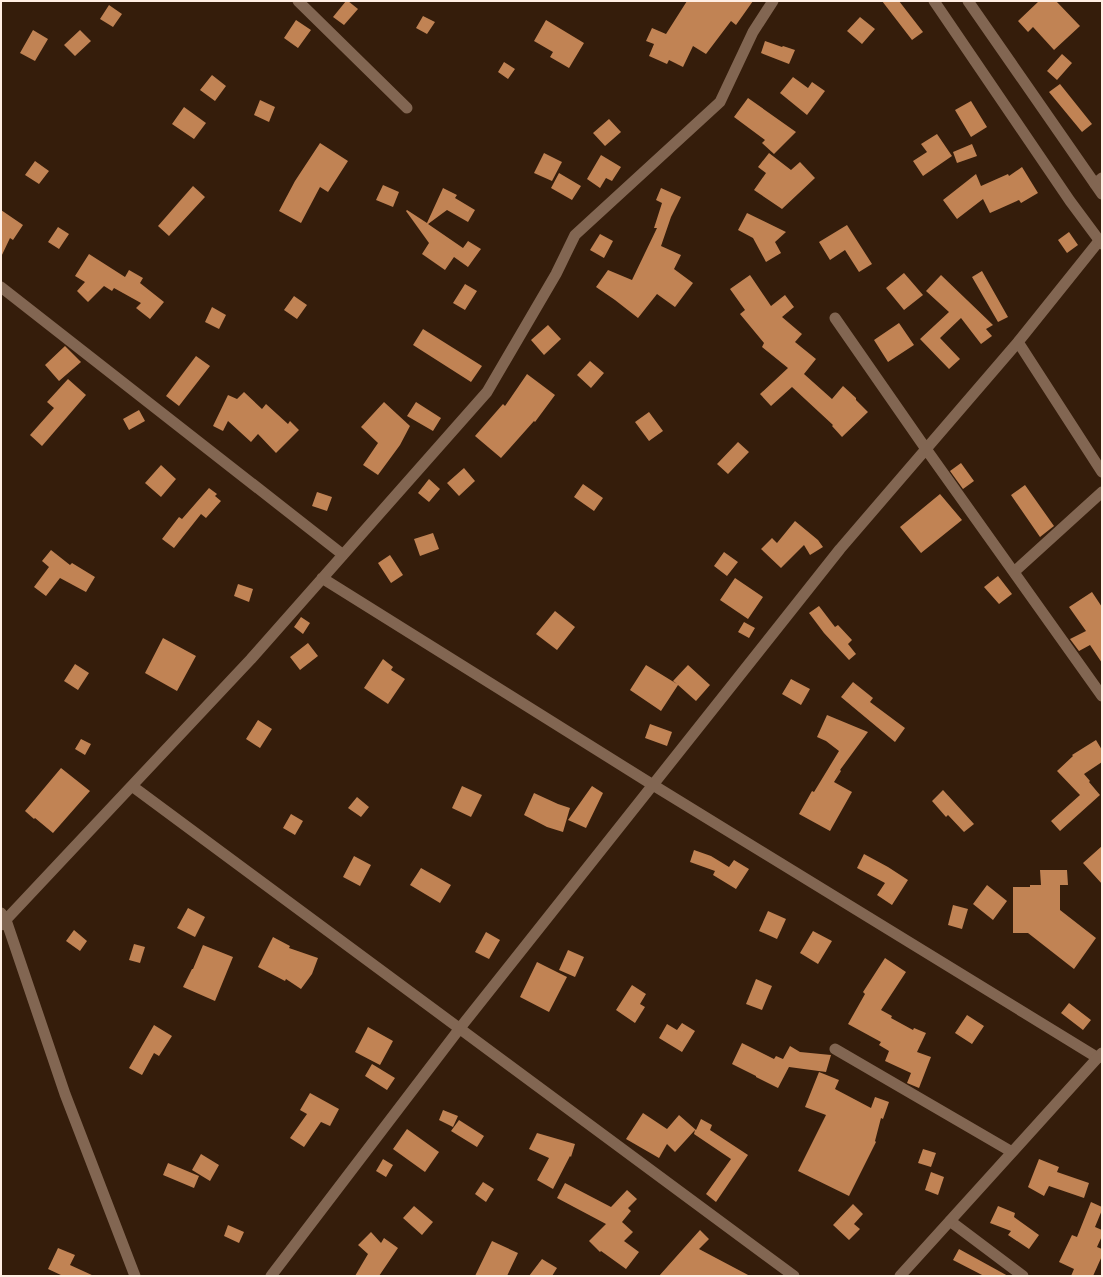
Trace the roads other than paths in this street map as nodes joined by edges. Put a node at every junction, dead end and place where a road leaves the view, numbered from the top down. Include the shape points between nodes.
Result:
1 (298, 1) edge
2 (772, 1) edge
3 (934, 1) edge
4 (968, 1) edge
5 (407, 108) dead end
6 (1098, 181) edge
7 (1102, 194) edge
8 (1101, 242) edge
9 (1, 287) edge
10 (835, 318) dead end
11 (1018, 342) junction
12 (926, 450) junction
13 (1102, 472) edge
14 (1102, 492) edge
15 (342, 554) junction
16 (1014, 572) junction
17 (322, 578) junction
18 (1102, 696) edge
19 (652, 785) junction
20 (132, 786) junction
21 (3, 920) edge
22 (460, 1028) junction
23 (835, 1049) dead end
24 (1100, 1055) edge
25 (1012, 1152) junction
26 (950, 1221) junction
27 (135, 1276) edge
28 (271, 1276) edge
29 (794, 1276) edge
30 (900, 1276) edge
31 (1023, 1276) edge

1 - 5 street
2 - 15 street via 720,102 575,235 556,274 487,392
3 - 8 street via 1070,201
4 - 6 street
6 - 7 street
8 - 11 street
9 - 15 street
10 - 12 street
11 - 12 street
11 - 13 street
12 - 16 street
12 - 19 street via 840,549
14 - 16 street
15 - 17 street
16 - 18 street
17 - 19 street
17 - 20 street via 251,659
19 - 22 street
19 - 24 street
20 - 21 street
20 - 22 street
21 - 27 street via 65,1094
22 - 28 street
22 - 29 street
23 - 25 street
24 - 25 street
25 - 26 street
26 - 30 street
26 - 31 street

